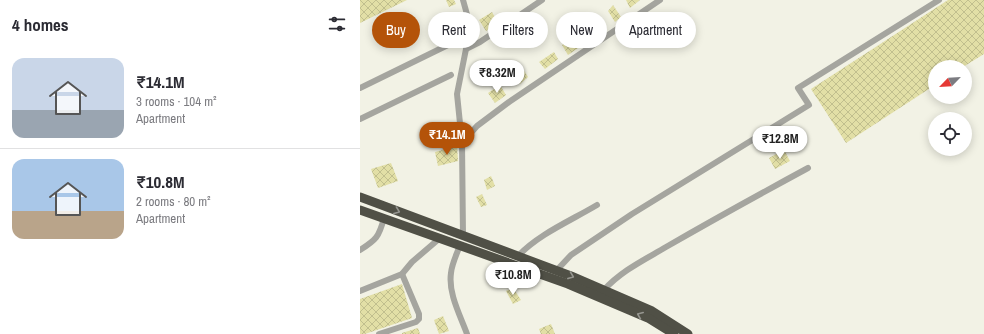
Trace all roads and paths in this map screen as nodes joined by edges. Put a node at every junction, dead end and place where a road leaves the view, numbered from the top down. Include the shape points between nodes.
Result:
1 (463, 0) edge
2 (542, 0) edge
3 (660, 0) edge
4 (938, 0) edge
5 (442, 48) edge
6 (466, 49) junction
7 (451, 75) dead end
8 (360, 88) edge
9 (360, 119) edge
10 (462, 143) junction
11 (808, 168) dead end
12 (360, 197) edge
13 (597, 205) dead end
14 (360, 210) edge
15 (384, 218) junction
16 (463, 236) junction
17 (440, 238) junction
18 (460, 246) junction
19 (360, 250) edge
20 (518, 256) junction
21 (556, 271) junction
22 (402, 274) junction
23 (604, 290) junction
24 (360, 291) edge
25 (379, 334) edge
26 (467, 334) edge
27 (674, 334) edge
28 (688, 334) edge

1 - 6 street via 468,18
2 - 6 street
3 - 10 street via 508,102 477,126
4 - 21 street via 798,88 809,105 632,214 572,255
5 - 8 street
6 - 10 street via 457,94
7 - 9 street
10 - 16 street
11 - 23 street via 626,270
12 -> 16 highway
13 - 20 street via 540,238
14 - 15 highway
15 - 17 highway
15 - 19 street via 376,239
16 - 20 highway
17 - 18 highway
17 - 22 street
18 - 26 street via 450,279
27 -> 18 highway via 648,318 568,284
20 - 21 highway
21 -> 23 highway
22 - 24 street
22 - 25 street via 419,319
23 - 28 highway via 652,311

